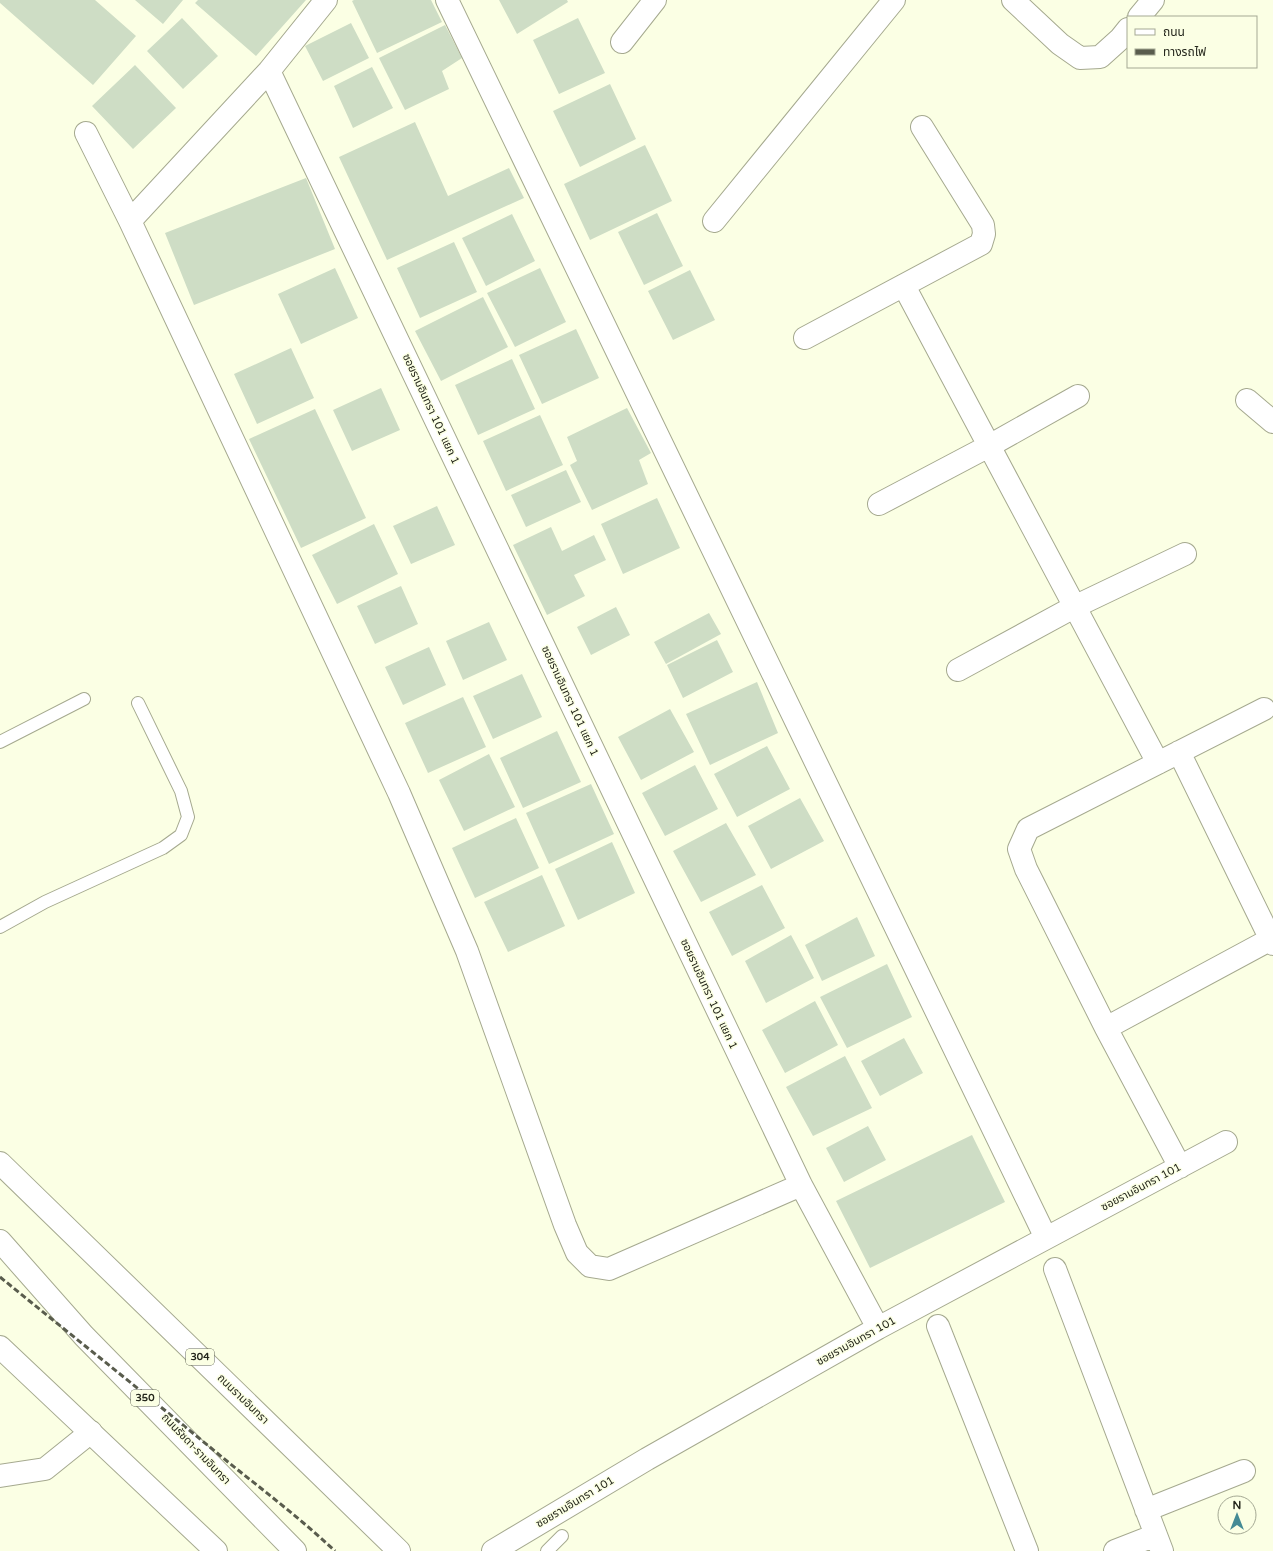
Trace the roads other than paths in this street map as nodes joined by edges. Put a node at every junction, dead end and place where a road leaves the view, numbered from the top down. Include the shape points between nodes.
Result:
1 (326, 0) edge
2 (447, 0) edge
3 (655, 0) edge
4 (894, 0) edge
5 (1013, 0) edge
6 (1153, 0) edge
7 (1140, 16) edge
8 (1127, 31) edge
9 (622, 42) dead end
10 (269, 71) junction
11 (922, 127) dead end
12 (86, 133) dead end
13 (130, 221) junction
14 (714, 221) dead end
15 (904, 286) junction
16 (805, 338) dead end
17 (1078, 396) dead end
18 (1247, 400) dead end
19 (1273, 422) edge
20 (989, 446) junction
21 (879, 504) dead end
22 (1185, 554) dead end
23 (1074, 607) junction
24 (958, 670) dead end
25 (84, 699) dead end
26 (138, 703) dead end
27 (1264, 710) dead end
28 (0, 742) edge
29 (1179, 752) junction
30 (1158, 763) junction
31 (0, 927) edge
32 (1272, 941) edge
33 (1106, 1028) junction
34 (1226, 1142) dead end
35 (0, 1163) edge
36 (1180, 1167) junction
37 (801, 1186) junction
38 (1046, 1238) junction
39 (0, 1241) edge
40 (1055, 1269) dead end
41 (938, 1326) dead end
42 (878, 1328) junction
43 (0, 1347) edge
44 (91, 1432) junction
45 (1244, 1471) dead end
46 (0, 1476) edge
47 (1146, 1510) junction
48 (562, 1536) dead end
49 (1159, 1543) edge
50 (216, 1551) edge
51 (295, 1551) edge
52 (399, 1551) edge
53 (492, 1551) edge
54 (546, 1551) edge
55 (1027, 1551) edge
56 (1115, 1551) edge

1 - 10 main road
2 - 38 main road
3 - 9 main road
4 - 14 main road
5 - 8 main road via 1060,44 1080,58 1100,57
6 - 7 main road
10 - 13 main road
10 - 37 main road, ซอยรามอินทรา 101 แยก 1
11 - 15 main road via 983,225 984,234 981,244
12 - 13 main road
13 - 37 main road via 429,861 467,951 576,1253 590,1266 609,1269
15 - 16 main road
15 - 20 main road
17 - 20 main road
18 - 19 main road
20 - 21 main road
20 - 23 main road
22 - 23 main road
23 - 24 main road
23 - 30 main road
25 - 28 lane
26 - 31 lane via 181,791 188,817 181,835 163,848 45,902
27 - 29 main road
29 - 30 main road
29 - 32 main road
30 - 33 main road via 1028,829 1019,848 1026,869
32 - 33 main road
33 - 36 main road
34 - 36 main road, ซอยรามอินทรา 101
35 - 52 main road, ถนนรามอินทรา / 304
36 - 38 main road, ซอยรามอินทรา 101
37 - 42 main road, ซอยรามอินทรา 101 แยก 1
38 - 42 main road, ซอยรามอินทรา 101
39 - 51 main road, ถนนรัชดา-รามอินทรา / 350 via 84,1336
40 - 47 main road
41 - 55 main road
42 - 53 main road, ซอยรามอินทรา 101 via 648,1458
43 - 44 main road
44 - 46 main road via 45,1469
44 - 50 main road
45 - 47 main road
47 - 49 main road
48 - 54 lane
49 - 56 main road

